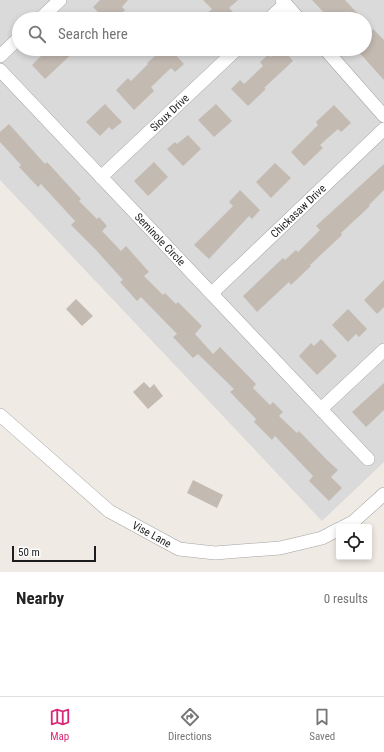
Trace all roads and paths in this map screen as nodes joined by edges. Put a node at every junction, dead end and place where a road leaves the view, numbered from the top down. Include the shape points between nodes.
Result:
1 (60, 0) edge
2 (284, 2) edge
3 (47, 12) edge
4 (275, 12) edge
5 (293, 12) edge
6 (12, 45) edge
7 (0, 56) edge
8 (230, 56) edge
9 (331, 56) edge
10 (0, 70) edge
11 (384, 116) edge
12 (384, 129) edge
13 (101, 177) junction
14 (212, 293) junction
15 (384, 350) edge
16 (321, 409) junction
17 (0, 415) edge
18 (368, 459) dead end
19 (384, 494) edge
20 (349, 524) edge
21 (336, 531) edge

1 - 3 street
2 - 4 street
2 - 5 street
6 - 7 street
8 - 13 street, Sioux Drive
9 - 11 street
10 - 13 street, Seminole Circle
12 - 14 street, Chickasaw Drive
13 - 14 street, Seminole Circle
14 - 16 street, Seminole Circle
15 - 16 street
16 - 18 street, Seminole Circle
17 - 21 street, Vise Lane via 109,511 179,549 215,553 280,548 322,538
19 - 20 street

